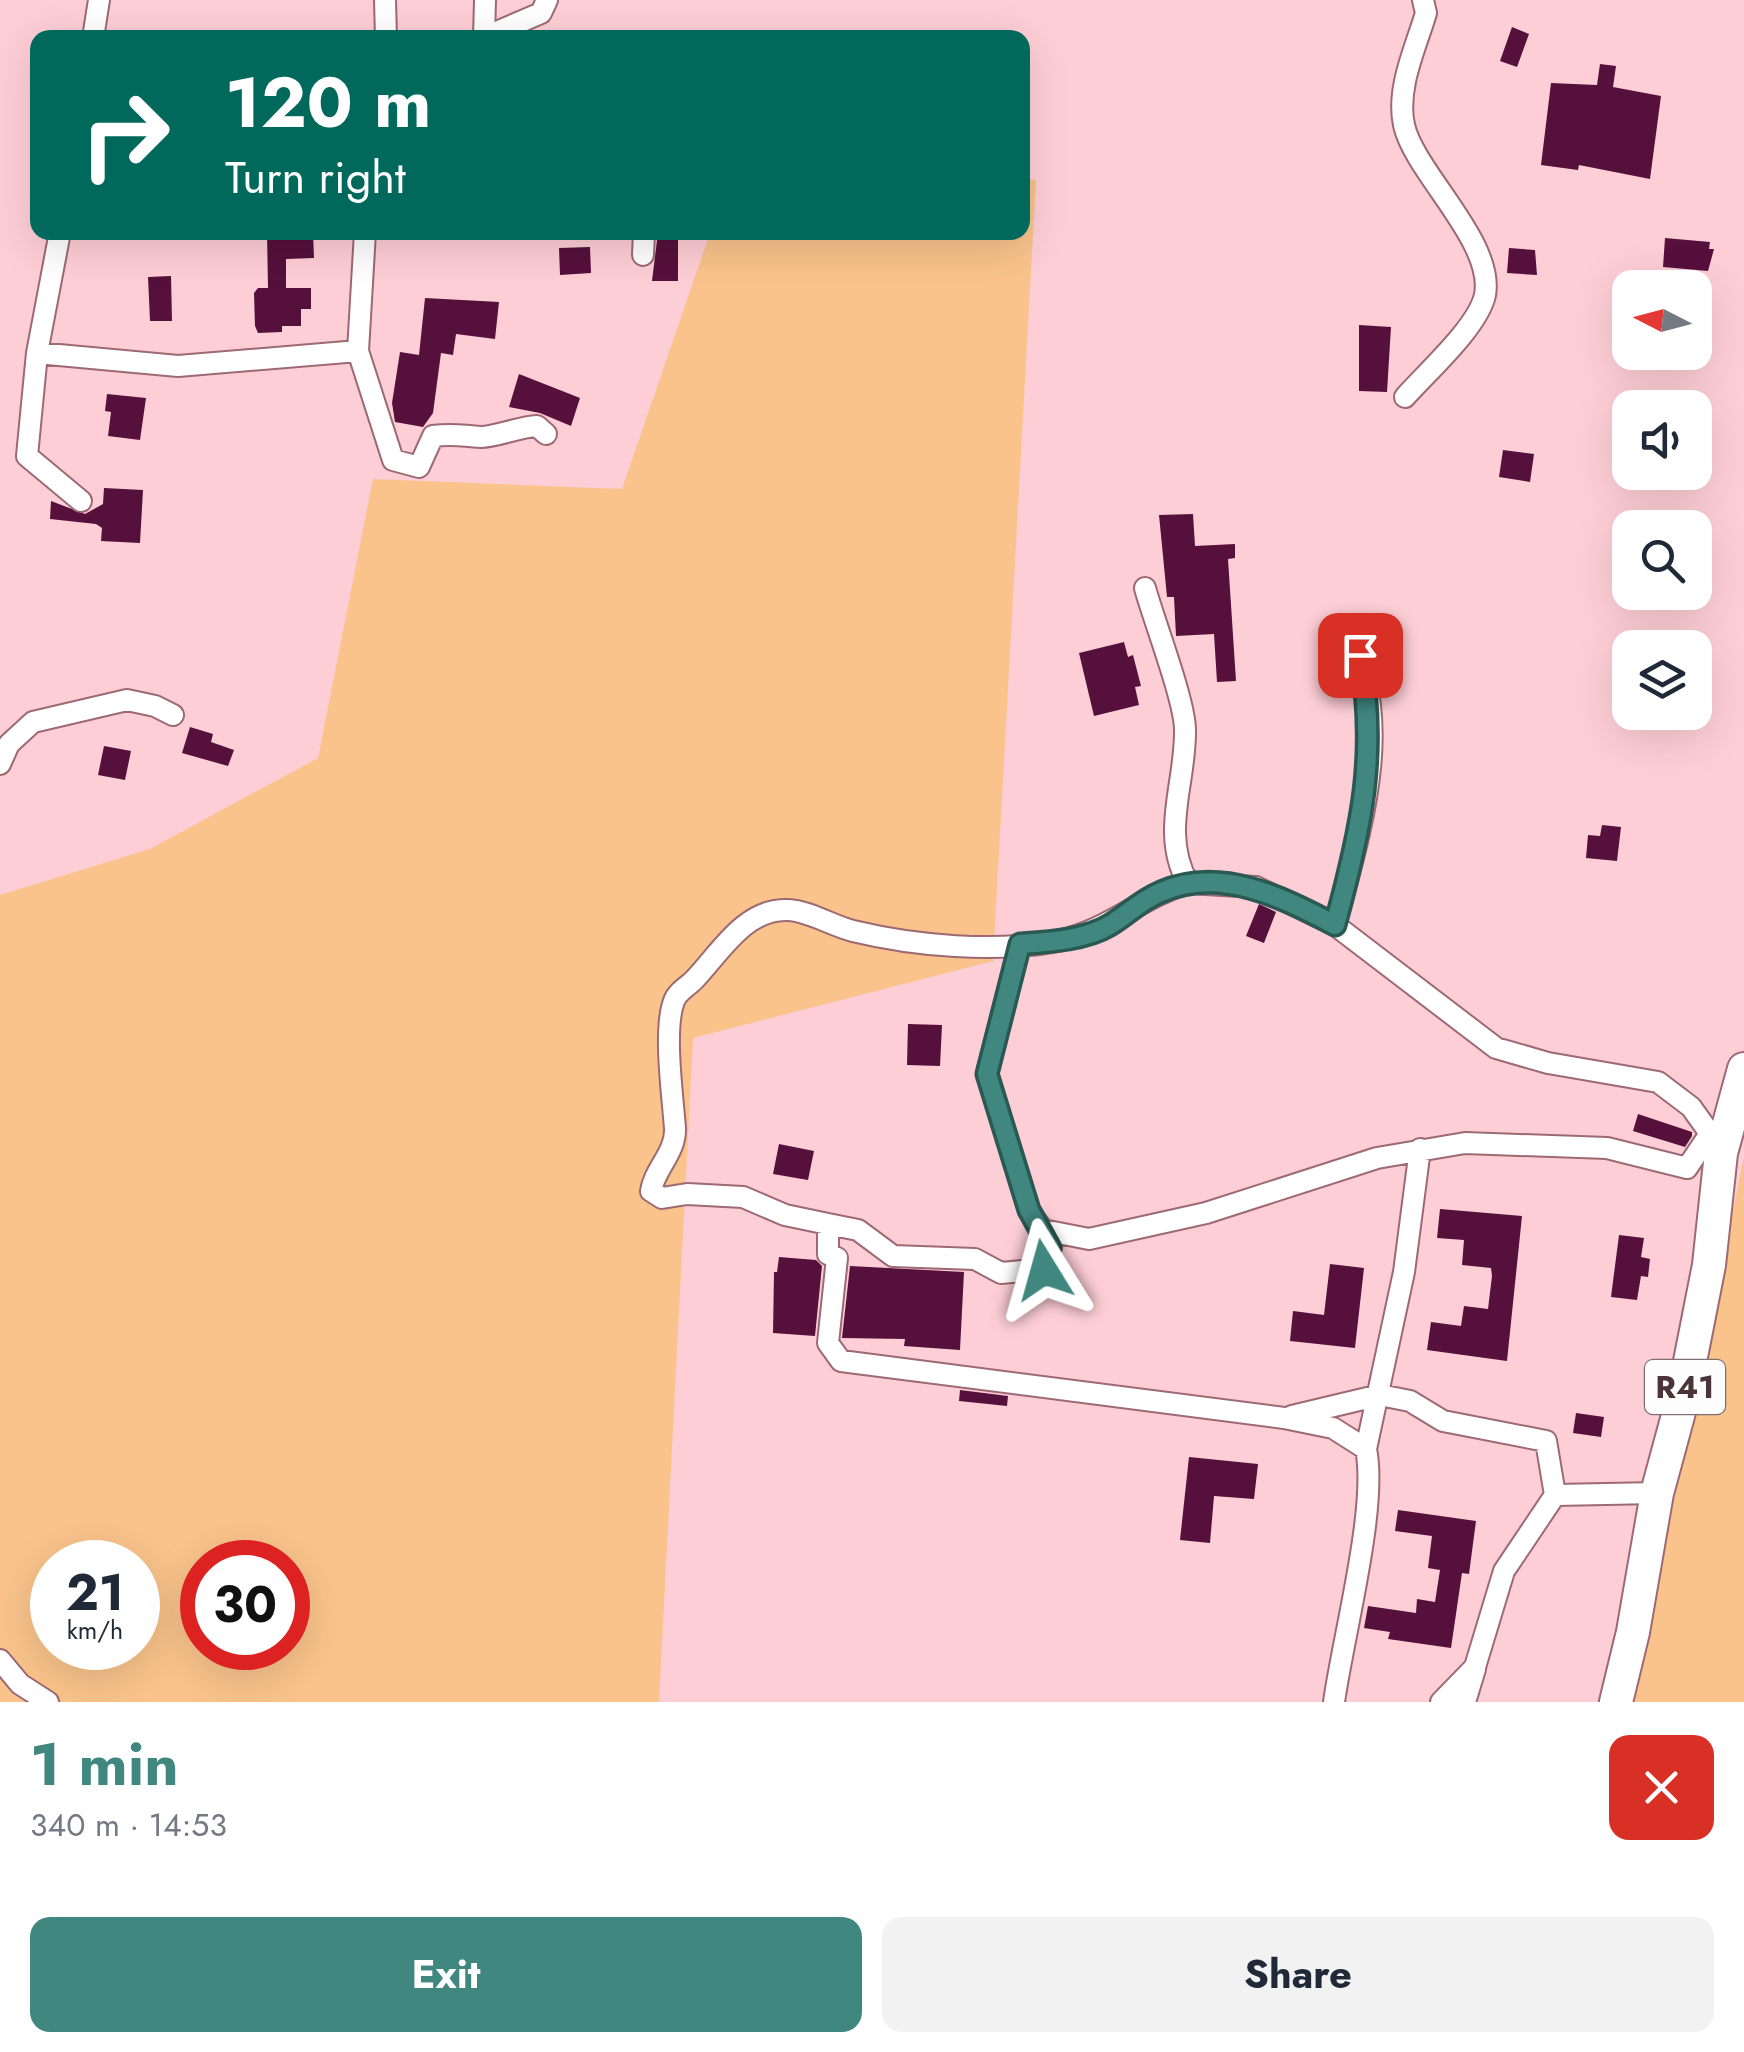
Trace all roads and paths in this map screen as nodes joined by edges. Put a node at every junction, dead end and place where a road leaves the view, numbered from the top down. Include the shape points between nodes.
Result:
1 (100, 0) edge
2 (386, 0) edge
3 (485, 0) edge
4 (546, 0) edge
5 (1423, 0) edge
6 (94, 30) edge
7 (386, 30) edge
8 (484, 30) edge
9 (501, 30) edge
10 (58, 240) edge
11 (365, 240) edge
12 (644, 240) edge
13 (643, 255) dead end
14 (358, 352) junction
15 (36, 353) junction
16 (1405, 397) dead end
17 (546, 434) dead end
18 (81, 501) dead end
19 (1145, 588) dead end
20 (1345, 628) dead end
21 (173, 716) dead end
22 (0, 764) edge
23 (1188, 882) junction
24 (1335, 925) junction
25 (1020, 944) junction
26 (1744, 1069) edge
27 (1716, 1142) junction
28 (1420, 1150) junction
29 (828, 1224) junction
30 (1043, 1230) junction
31 (1380, 1395) junction
32 (1284, 1418) junction
33 (1366, 1449) junction
34 (1657, 1493) junction
35 (1555, 1495) junction
36 (0, 1660) edge
37 (1475, 1667) junction
38 (48, 1702) edge
39 (1334, 1702) edge
40 (1441, 1702) edge
41 (1466, 1702) edge
42 (1616, 1702) edge

1 - 6 street
2 - 7 street
3 - 8 street
4 - 9 street via 541,13
5 - 16 street via 1426,12 1402,92 1404,126 1486,274 1476,316
10 - 15 street
11 - 14 street
12 - 13 street
14 - 15 street via 178,366
14 - 17 street via 393,460 419,467 432,436 482,437 537,426
15 - 18 street via 27,456
19 - 23 street via 1186,728 1174,824 1175,859
20 - 24 street via 1360,655 1371,713 1370,761
21 - 22 street via 127,700 33,722 9,744
23 - 24 street via 1256,887
23 - 25 street via 1145,900 1108,927
24 - 27 street via 1496,1048 1658,1082 1692,1107
25 - 29 street via 854,931 787,910 737,929 675,996 670,1015 676,1132 651,1191 662,1198 743,1197 785,1216
25 - 30 street via 987,1074 1029,1210
26 - 27 main road, R41
27 - 28 street via 1687,1168 1572,1144 1465,1143
27 - 34 main road, R41 via 1709,1266
28 - 30 street via 1106,1235
28 - 31 street
29 - 30 street via 858,1230 892,1256 975,1259 1002,1273 1044,1270 1050,1248
29 - 32 street via 828,1254 838,1258 828,1343 841,1361
31 - 32 street
31 - 33 street
31 - 35 street via 1410,1401 1444,1421 1546,1442
32 - 33 street via 1333,1428
33 - 39 street via 1366,1507
34 - 35 street
34 - 42 main road, R41
35 - 37 street via 1504,1571
36 - 38 street
37 - 40 street
37 - 41 street

